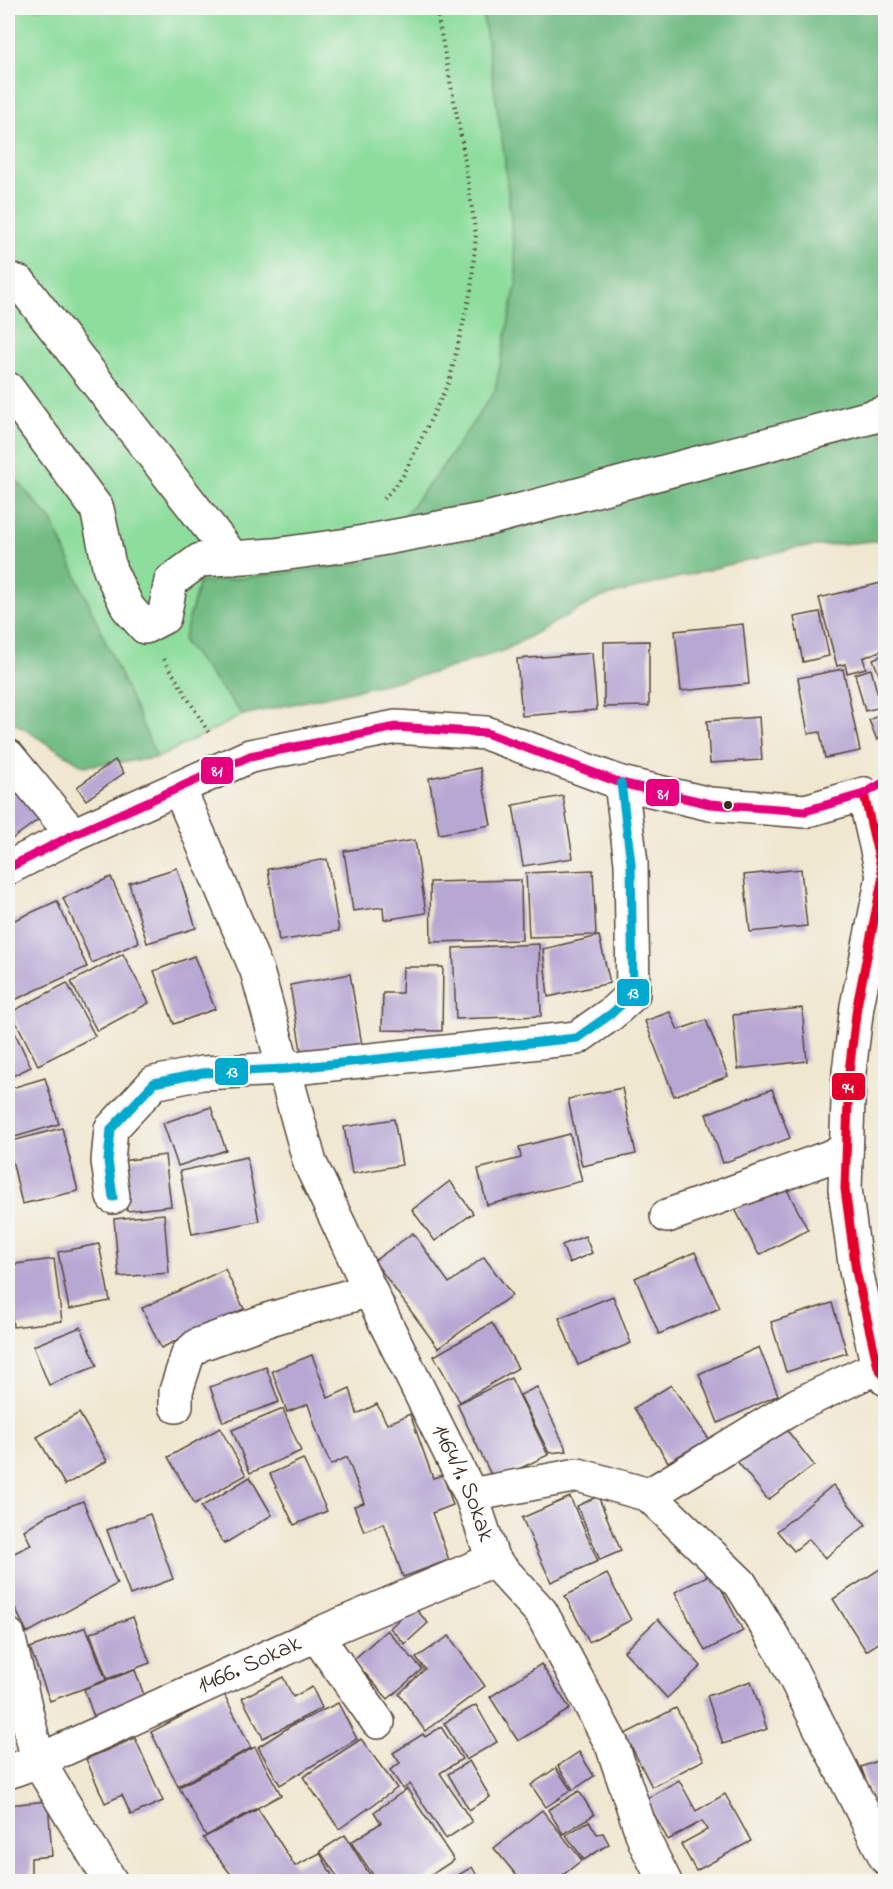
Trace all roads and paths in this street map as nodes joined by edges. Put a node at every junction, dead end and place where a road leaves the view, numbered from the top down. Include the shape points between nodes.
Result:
1 (436, 8) edge
2 (8, 279) edge
3 (8, 389) edge
4 (885, 413) edge
5 (382, 502) dead end
6 (232, 558) junction
7 (145, 627) junction
8 (8, 756) edge
9 (228, 764) junction
10 (621, 783) junction
11 (179, 788) junction
12 (878, 790) edge
13 (73, 836) junction
14 (8, 867) edge
15 (884, 877) edge
16 (285, 1069) junction
17 (846, 1151) junction
18 (112, 1197) dead end
19 (667, 1216) dead end
20 (370, 1290) junction
21 (883, 1369) edge
22 (176, 1406) dead end
23 (471, 1495) junction
24 (649, 1495) junction
25 (493, 1560) junction
26 (8, 1635) edge
27 (316, 1635) junction
28 (378, 1722) dead end
29 (38, 1761) junction
30 (8, 1772) edge
31 (885, 1858) edge
32 (111, 1881) edge
33 (665, 1881) edge

1 - 5 path via 476,235 471,290 449,382 403,476
2 - 6 street via 20,283
3 - 7 street via 97,509 110,570 128,608
4 - 6 street via 487,519 348,545
6 - 7 street via 200,561 171,581 164,617
7 - 9 path
8 - 13 street
9 - 10 street via 250,756 396,727 486,733
9 - 11 street
10 - 12 street via 710,804 806,811
10 - 16 street via 631,863 633,994 611,1014 577,1038
11 - 13 street
11 - 16 street, 1464/1. Sokak via 257,971
12 - 15 street
13 - 14 street
15 - 17 street via 856,1017
16 - 18 street via 201,1072 154,1083 111,1129 108,1161
16 - 20 street, 1464/1. Sokak via 310,1162
17 - 19 street
17 - 21 street via 845,1189 856,1271
20 - 22 street via 198,1344 188,1354 176,1391
20 - 23 street, 1464/1. Sokak
21 - 24 street via 797,1405
23 - 24 street via 578,1475
23 - 25 street, 1464/1. Sokak
24 - 31 street via 740,1583 781,1650
25 - 27 street, 1466. Sokak
25 - 33 street, 1464/1. Sokak via 541,1612 607,1734 645,1842
26 - 29 street
27 - 28 street
27 - 29 street, 1466. Sokak
29 - 30 street, 1466. Sokak
29 - 32 street

